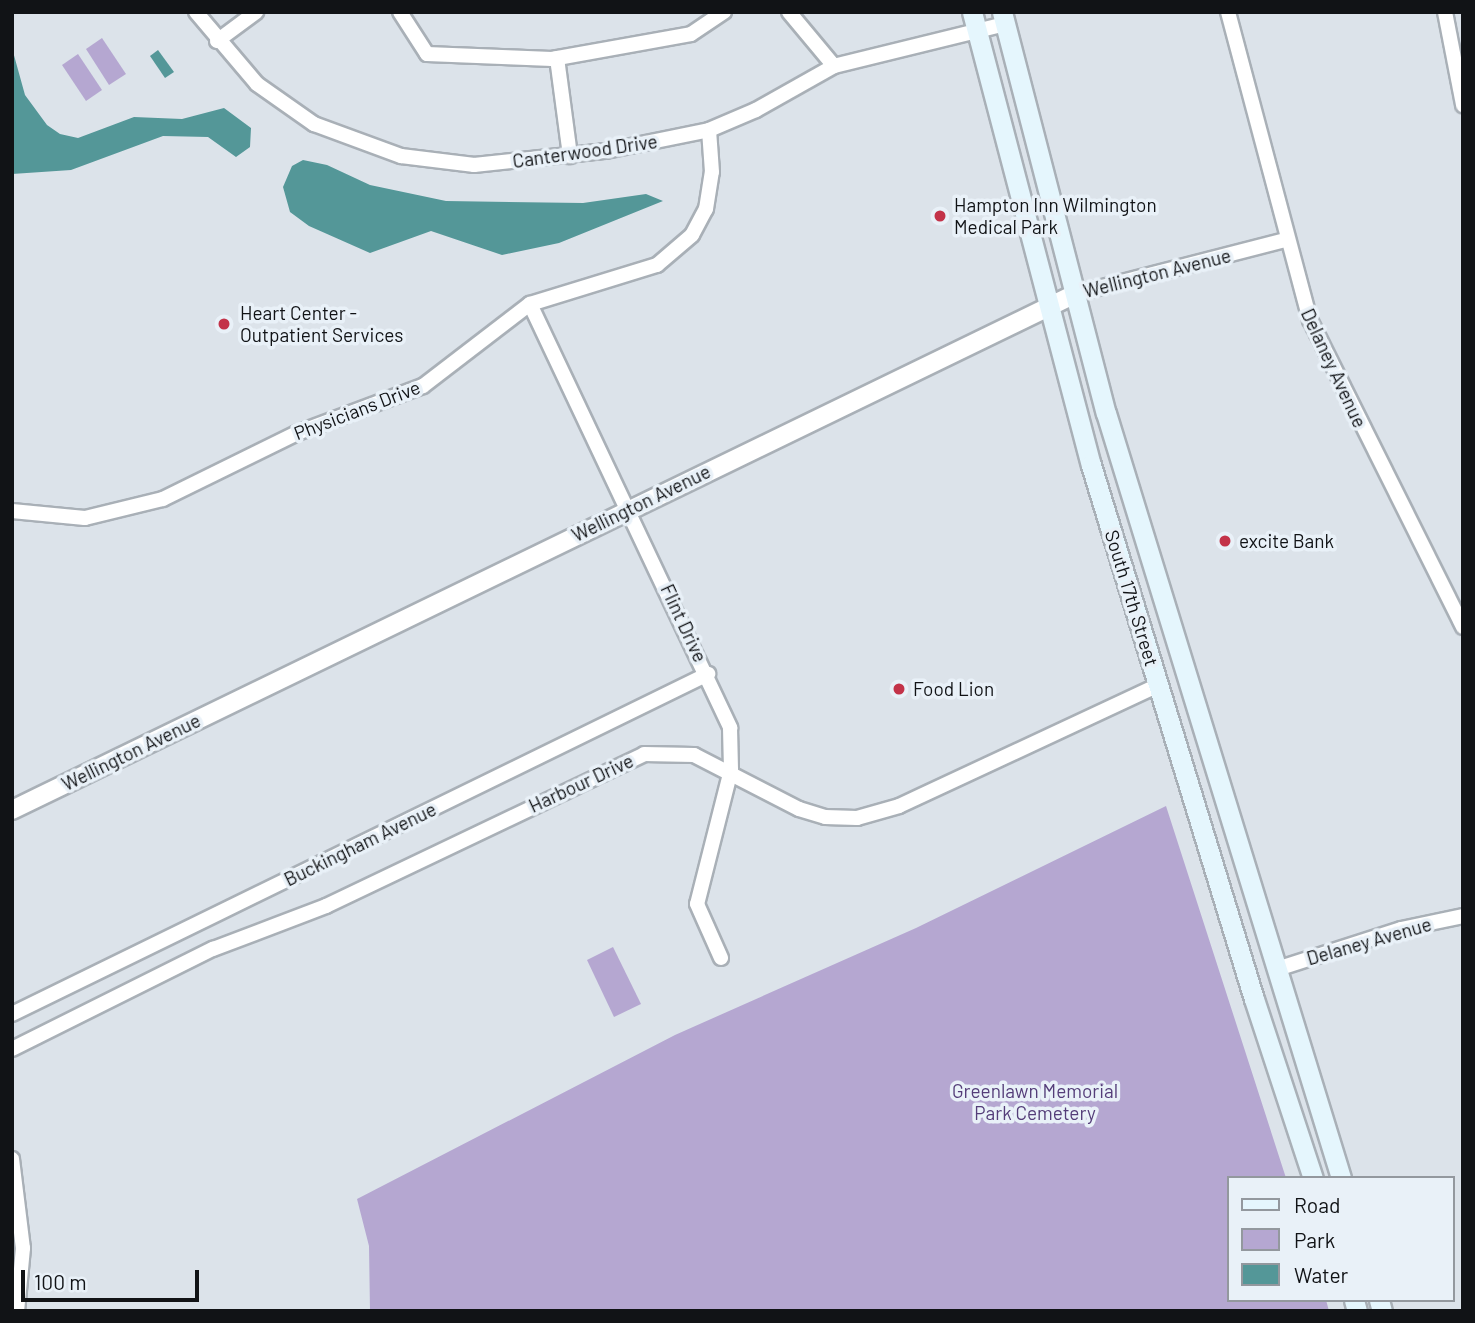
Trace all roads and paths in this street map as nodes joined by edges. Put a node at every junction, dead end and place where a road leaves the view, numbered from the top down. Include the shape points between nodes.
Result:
1 (196, 12) edge
2 (256, 12) edge
3 (400, 12) edge
4 (724, 12) edge
5 (789, 12) edge
6 (1228, 12) edge
7 (1445, 12) edge
8 (1003, 18) edge
9 (974, 21) edge
10 (217, 41) junction
11 (557, 58) junction
12 (834, 66) junction
13 (1463, 105) edge
14 (709, 130) junction
15 (570, 156) junction
16 (1286, 240) junction
17 (1075, 294) junction
18 (530, 304) junction
19 (1047, 306) junction
20 (629, 508) junction
21 (12, 511) edge
22 (1463, 627) edge
23 (708, 674) junction
24 (1158, 685) junction
25 (731, 770) junction
26 (12, 810) edge
27 (1463, 916) edge
28 (722, 958) dead end
29 (1277, 969) junction
30 (12, 1014) edge
31 (12, 1049) edge
32 (12, 1159) edge
33 (1312, 1176) edge
34 (1340, 1176) edge
35 (17, 1311) edge

1 - 10 street, Canterwood Drive
2 - 10 street
3 - 11 street via 427,54
4 - 11 street via 691,34
5 - 12 street
6 - 16 street, Delaney Avenue
7 - 13 street
8 - 9 street, Canterwood Drive
8 - 17 main road, South 17th Street
9 - 12 street, Canterwood Drive
9 - 19 main road, South 17th Street
10 - 15 street, Canterwood Drive via 282,103 323,129 376,150 448,164
11 - 15 street
12 - 14 street, Canterwood Drive via 756,110
14 - 15 street, Canterwood Drive
14 - 18 street, Physicians Drive via 710,194 699,224 680,248 640,272 565,290
16 - 17 street, Wellington Avenue
16 - 22 street, Delaney Avenue via 1323,352
17 - 19 street, Wellington Avenue
17 - 29 main road, South 17th Street via 1128,484
18 - 20 street, Flint Drive
18 - 21 street, Physicians Drive via 423,386 297,433 163,499 113,515 85,518
19 - 20 street, Wellington Avenue
19 - 24 main road, South 17th Street
20 - 23 street, Flint Drive
20 - 26 street, Wellington Avenue
23 - 25 street, Flint Drive via 730,728
23 - 30 street, Buckingham Avenue
24 - 25 street, Harbour Drive via 869,816 841,818 799,809
24 - 33 main road, South 17th Street
25 - 28 street, Flint Drive via 697,904
25 - 31 street, Harbour Drive via 686,753 644,754 326,906 213,949
27 - 29 street, Delaney Avenue via 1401,929
29 - 34 main road, South 17th Street
32 - 35 street via 23,1248

